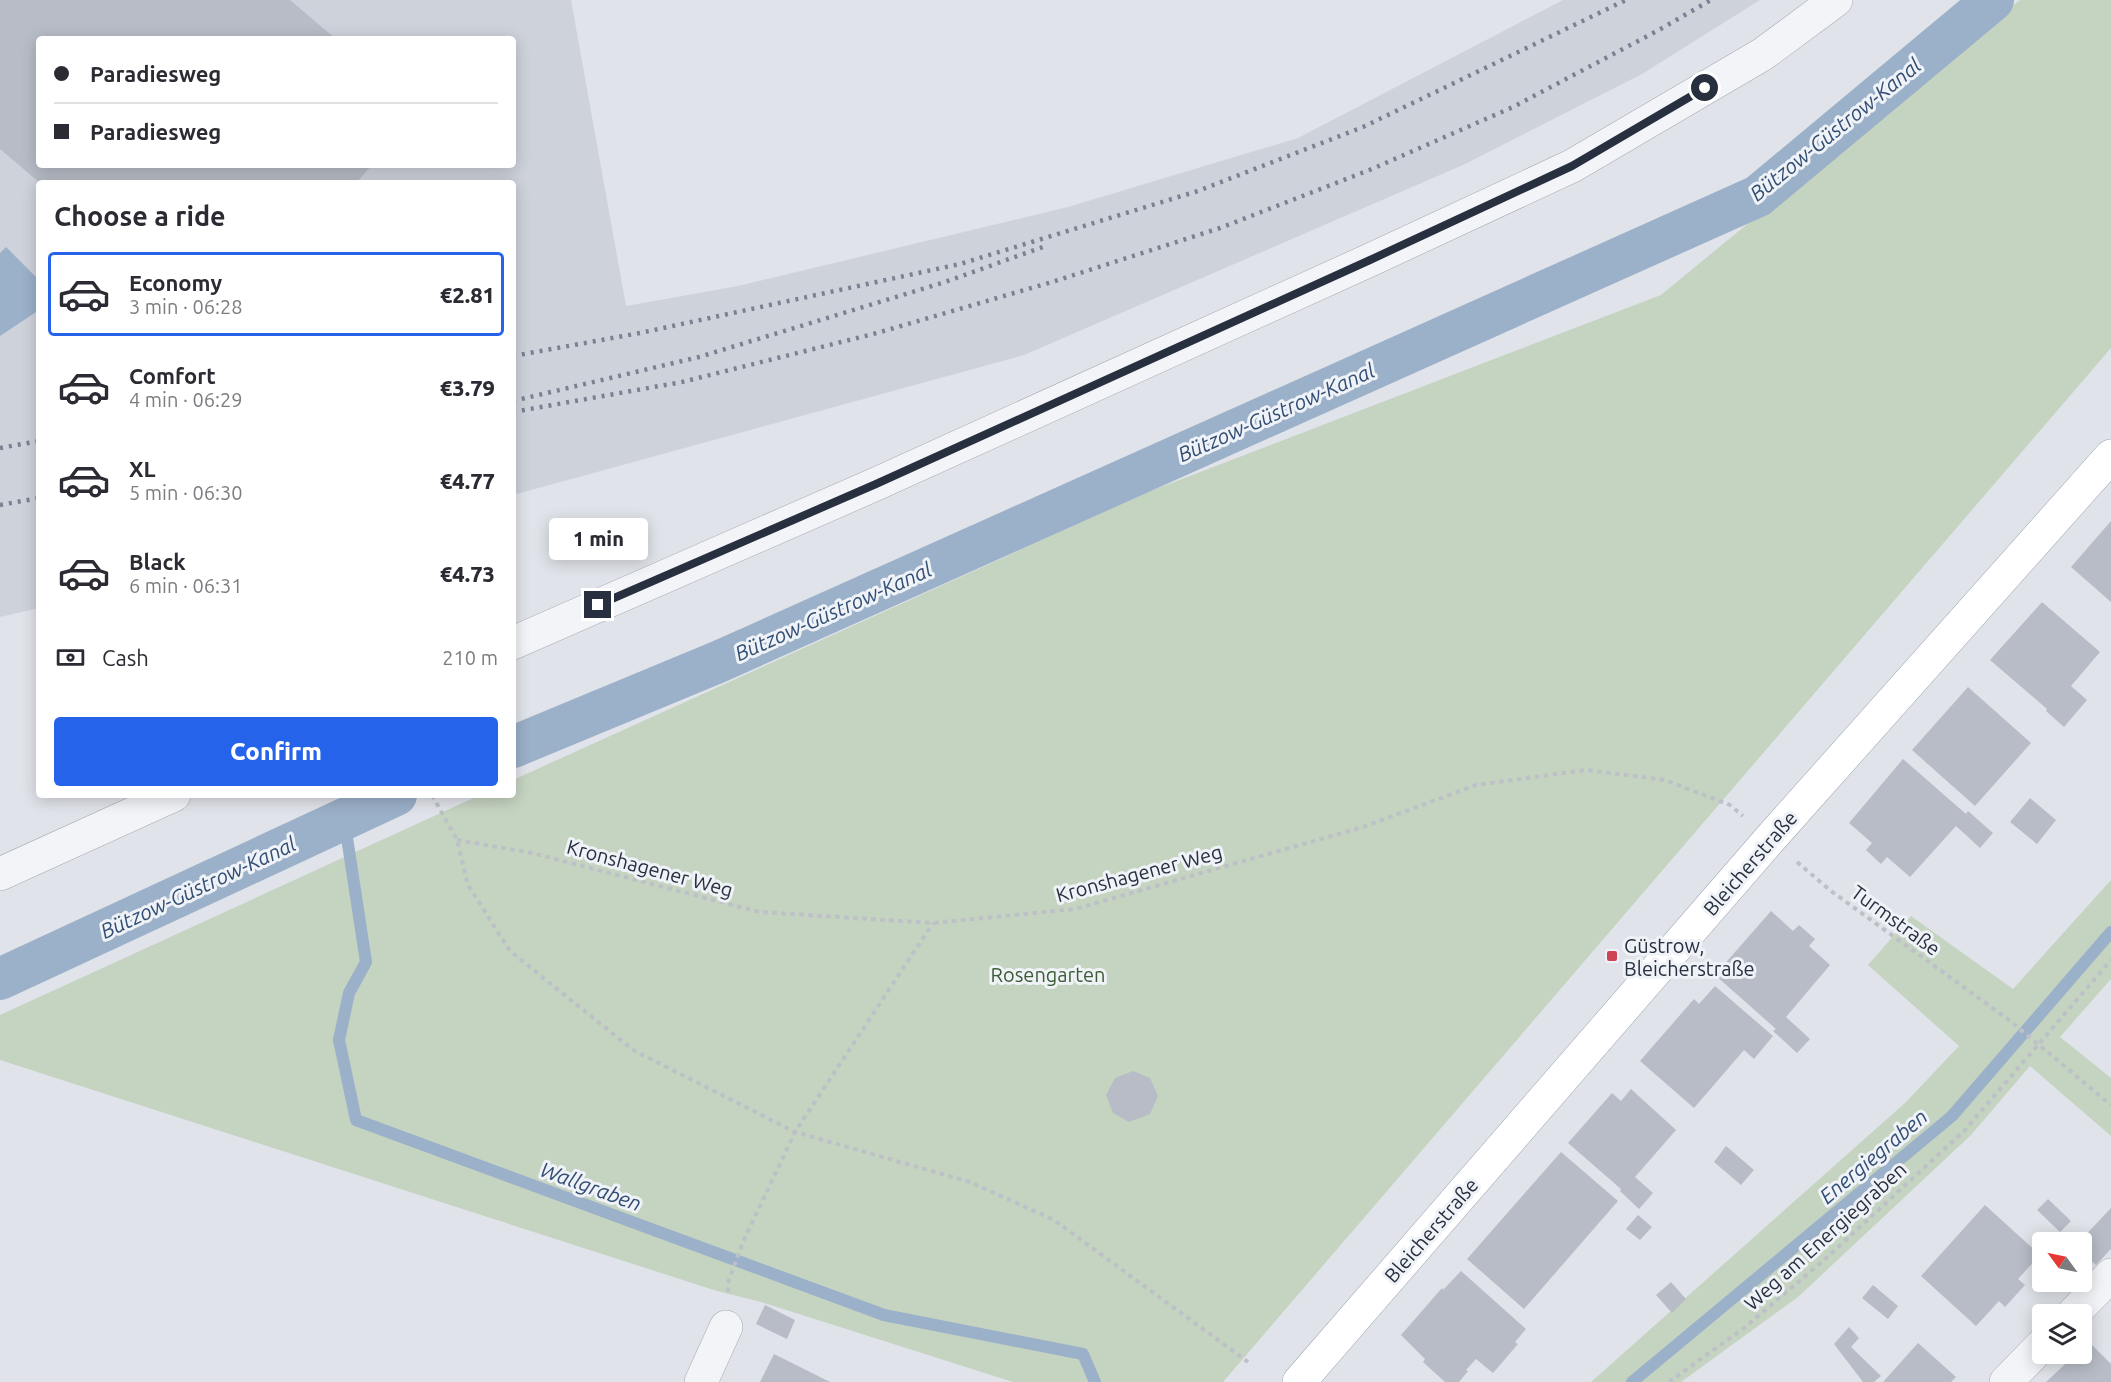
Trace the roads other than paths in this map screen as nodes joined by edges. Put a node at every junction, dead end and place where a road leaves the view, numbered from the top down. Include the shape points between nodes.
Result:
1 (1836, 0) edge
2 (2111, 456) edge
3 (516, 642) edge
4 (167, 798) edge
5 (0, 874) edge
6 (2111, 1275) edge
7 (2083, 1304) edge
8 (726, 1327) dead end
9 (2032, 1355) edge
10 (701, 1382) edge
11 (1299, 1382) edge
12 (2006, 1382) edge

1 - 3 street via 1763,54 1572,166 887,479
2 - 11 main road, Bleicherstraße via 1769,840
4 - 5 street
6 - 7 street
8 - 10 street
9 - 12 street

